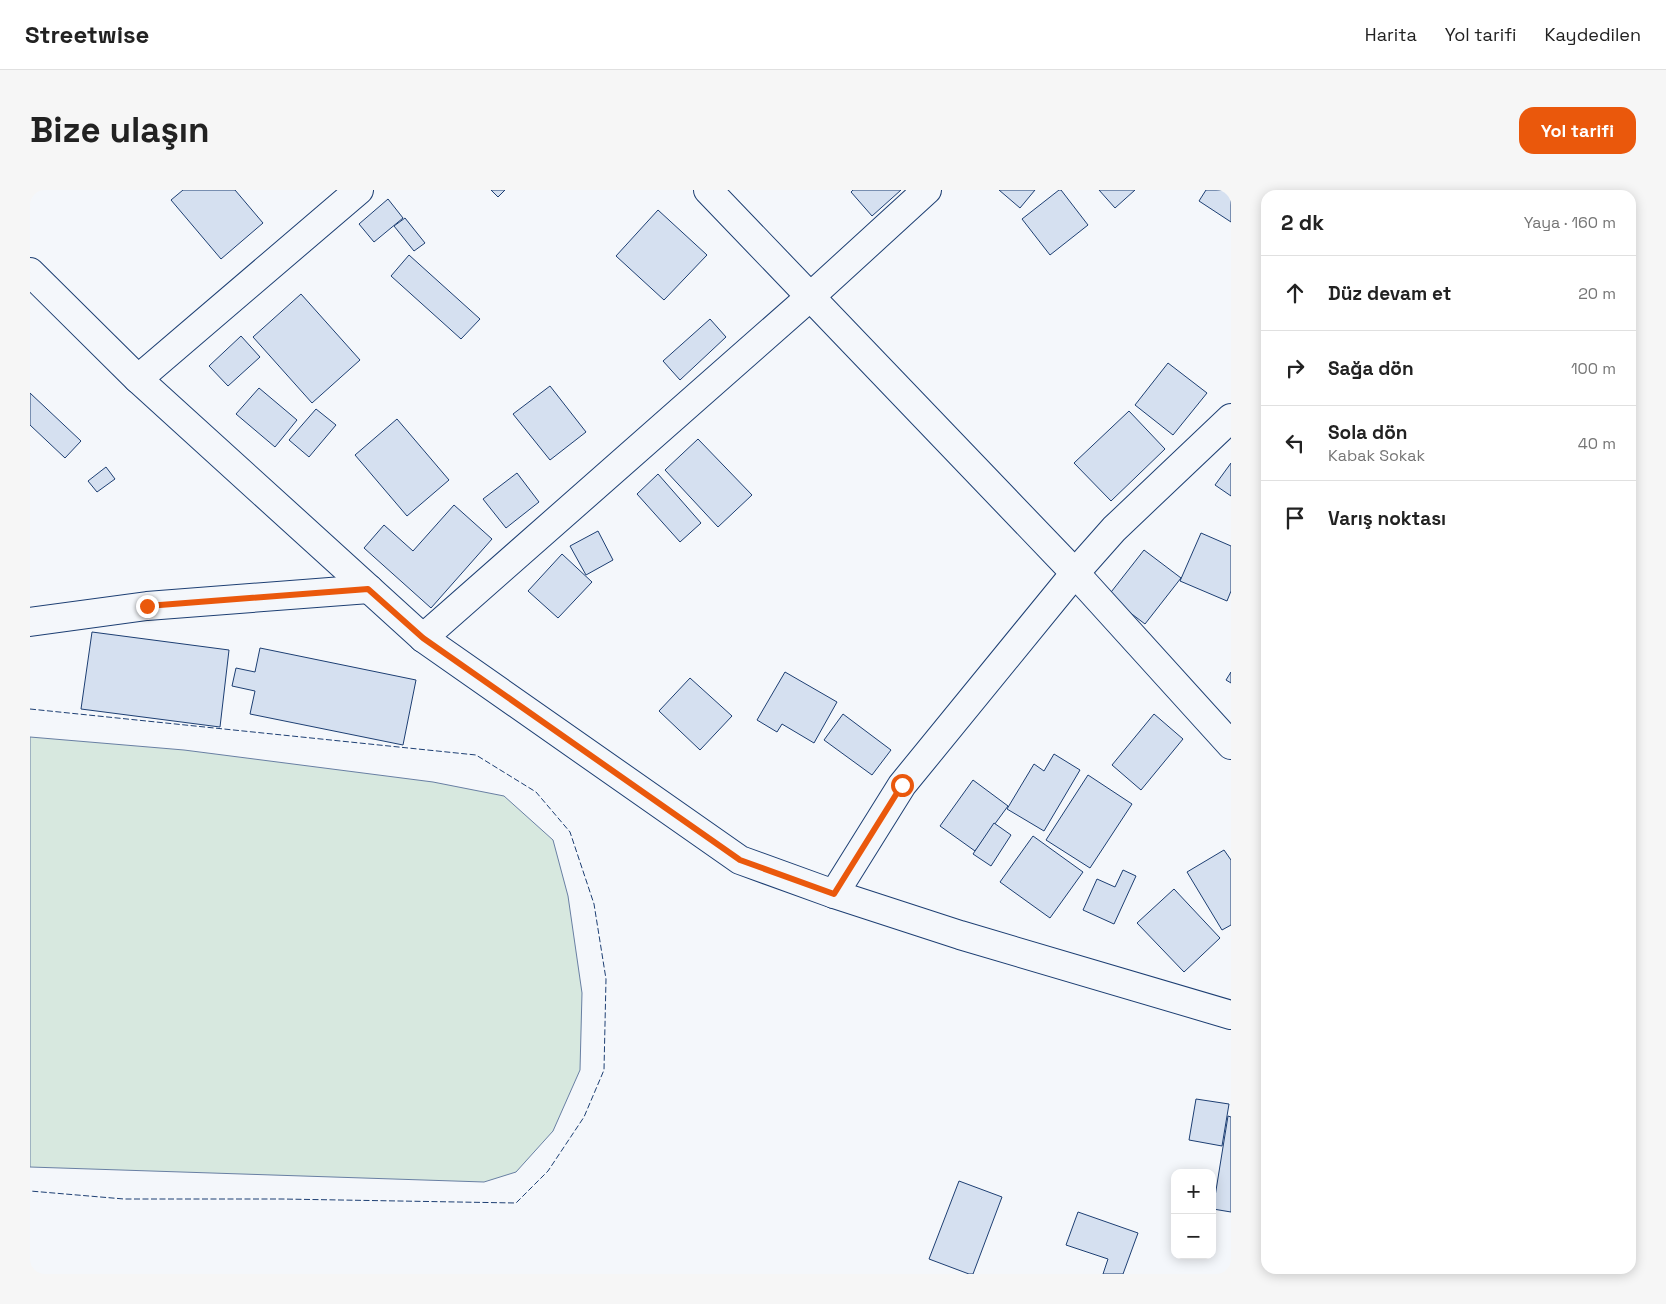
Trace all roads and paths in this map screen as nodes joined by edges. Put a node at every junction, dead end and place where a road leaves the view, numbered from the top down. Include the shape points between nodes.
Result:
1 (359, 190) edge
2 (708, 190) edge
3 (927, 190) edge
4 (30, 272) edge
5 (810, 297) junction
6 (138, 379) junction
7 (1231, 418) edge
8 (1075, 573) junction
9 (368, 589) junction
10 (30, 622) edge
11 (423, 638) junction
12 (1231, 745) edge
13 (834, 894) junction
14 (1231, 1015) edge

1 - 6 street
2 - 5 street
3 - 5 street
4 - 6 street
5 - 8 street
5 - 11 street
6 - 9 street
7 - 8 street via 1114,529
8 - 12 street
8 - 13 street via 902,785
9 - 10 street via 147,606
9 - 11 street
11 - 13 street via 740,860
13 - 14 street

